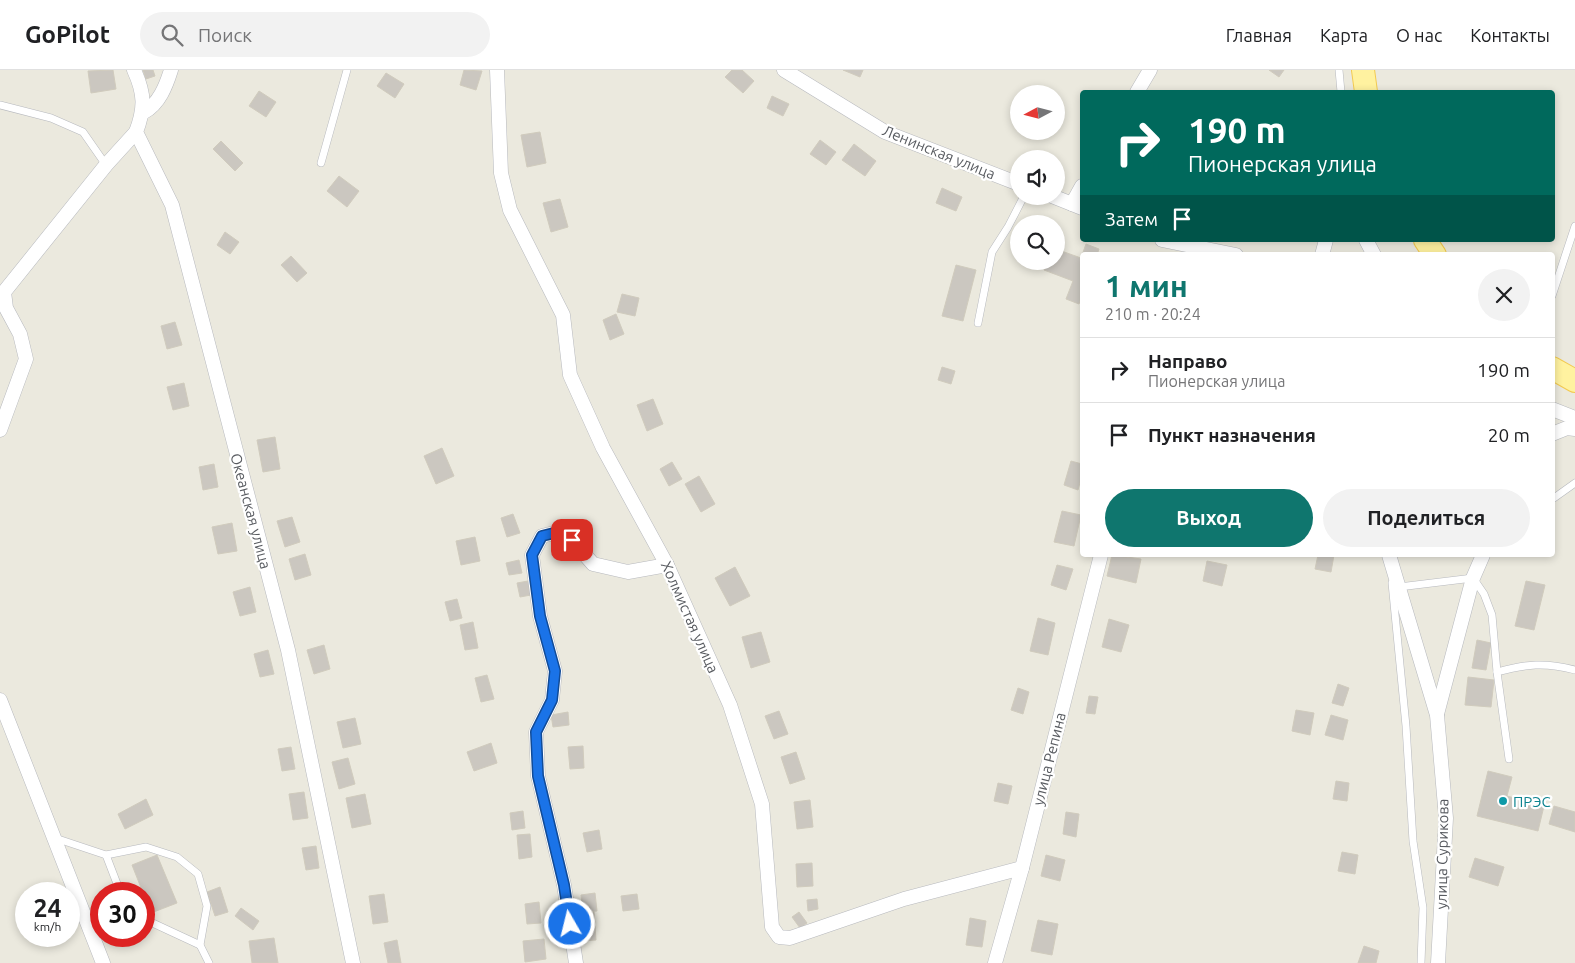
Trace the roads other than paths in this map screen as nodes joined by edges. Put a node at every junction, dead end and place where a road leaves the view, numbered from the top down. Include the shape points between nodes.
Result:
1 (134, 70) edge
2 (171, 70) edge
3 (347, 70) edge
4 (497, 70) edge
5 (784, 70) edge
6 (1150, 70) edge
7 (1339, 70) edge
8 (1363, 70) edge
9 (1138, 90) edge
10 (1341, 90) edge
11 (1366, 90) edge
12 (0, 105) edge
13 (144, 112) junction
14 (136, 132) junction
15 (320, 163) dead end
16 (106, 165) junction
17 (1010, 181) edge
18 (1065, 201) edge
19 (1019, 205) edge
20 (1077, 206) edge
21 (1575, 226) edge
22 (1166, 242) edge
23 (1218, 252) edge
24 (1555, 287) edge
25 (978, 323) dead end
26 (1555, 370) edge
27 (1575, 381) edge
28 (1555, 410) edge
29 (1575, 418) edge
30 (1575, 429) edge
31 (0, 430) edge
32 (1555, 433) edge
33 (1575, 484) edge
34 (1555, 497) edge
35 (1100, 557) edge
36 (1482, 557) edge
37 (1390, 559) edge
38 (667, 565) junction
39 (1473, 578) junction
40 (1399, 587) junction
41 (1575, 670) edge
42 (1497, 672) junction
43 (0, 700) edge
44 (1437, 715) junction
45 (1509, 759) dead end
46 (54, 838) junction
47 (106, 855) junction
48 (1022, 868) junction
49 (116, 882) edge
50 (155, 924) edge
51 (200, 945) junction
52 (104, 963) edge
53 (209, 963) edge
54 (352, 963) edge
55 (576, 963) edge
56 (995, 963) edge
57 (1421, 963) edge
58 (1438, 963) edge

1 - 13 street via 142,86
2 - 13 street via 167,84 152,108
3 - 15 lane
4 - 38 street, Холмистая улица via 501,173 510,210 563,315 570,375 604,448
5 - 17 street, Ленинская улица via 885,132
6 - 9 street
7 - 10 lane
8 - 11 main road
12 - 16 lane via 44,116 83,132
13 - 14 street
14 - 16 street
14 - 54 street, Океанская улица via 172,205 288,650
16 - 31 street via 4,292 6,308 20,334 26,359
18 - 20 street
19 - 25 lane via 992,252
21 - 24 lane
22 - 23 street
26 - 27 main road
28 - 29 street
30 - 32 street
33 - 34 lane
35 - 48 street, улица Репина
36 - 39 street, улица Сурикова
37 - 40 street, улица Сурикова
37 - 57 lane via 1413,841 1423,908
38 - 48 street, Холмистая улица via 730,705 762,804 772,927 779,937 790,938 904,899
38 - 55 street via 628,572 593,564 572,540 554,533 542,536 532,555 540,616 555,671 552,700 536,732 538,776 564,885
39 - 40 lane
39 - 42 lane via 1492,615
39 - 44 street, улица Сурикова
40 - 44 street, улица Сурикова
41 - 42 lane via 1528,664
42 - 45 lane
43 - 46 street
44 - 58 street, улица Сурикова via 1446,818
46 - 47 lane
46 - 52 street
47 - 49 lane
47 - 51 lane via 146,847 177,857 198,874 207,906
48 - 56 street, улица Репина
50 - 51 lane
51 - 53 lane

